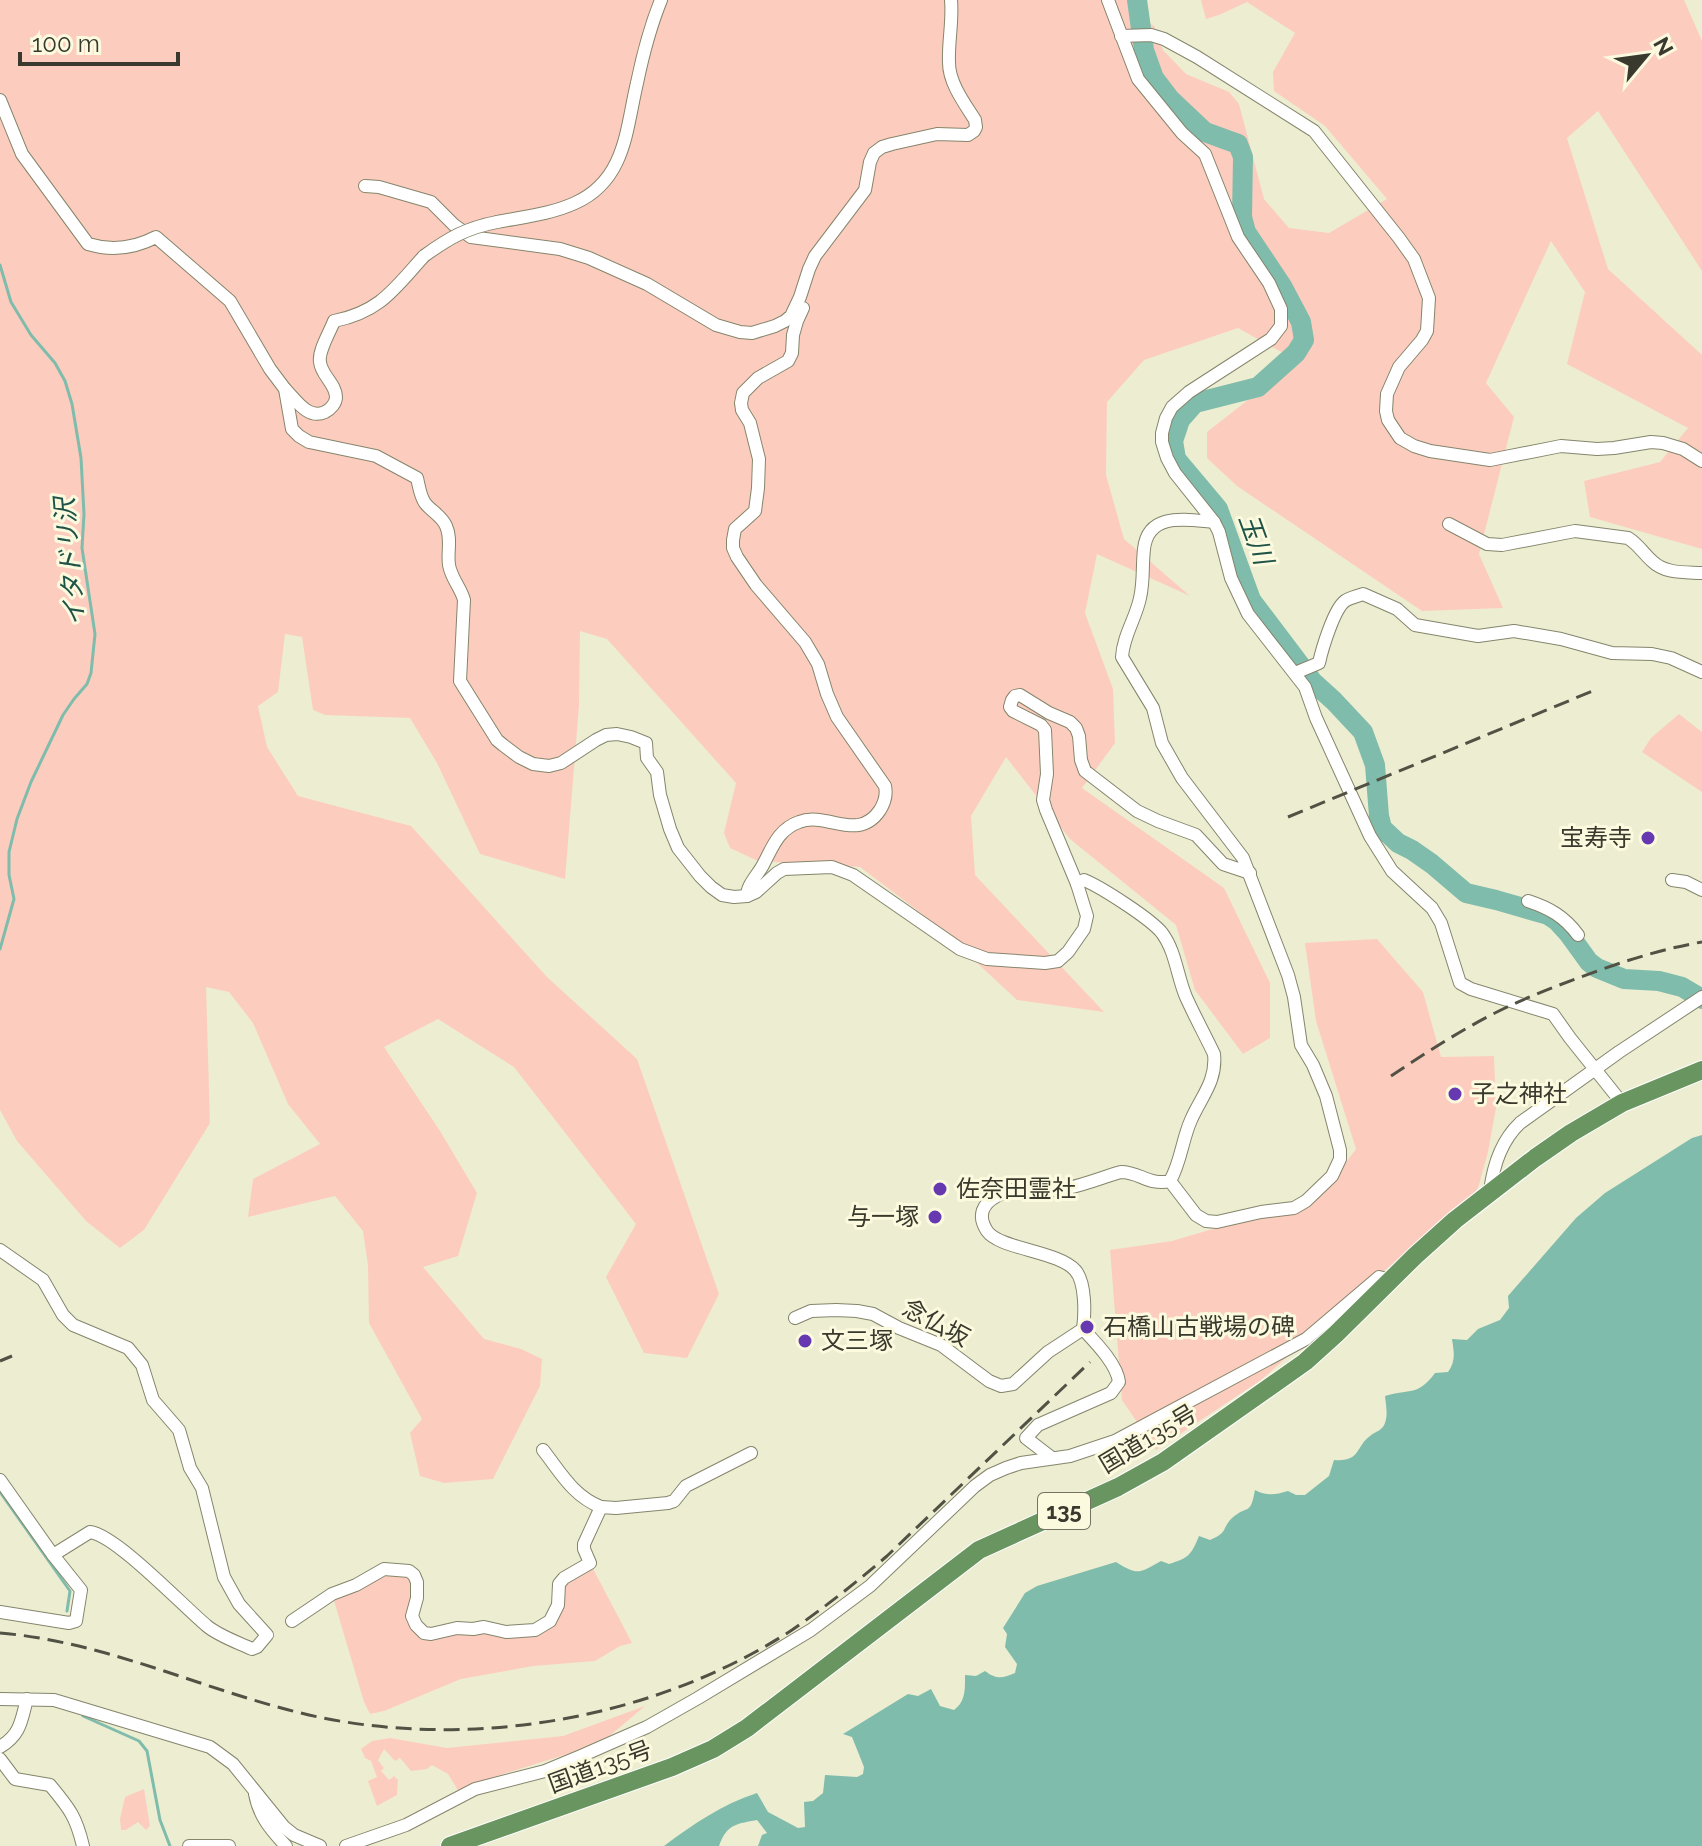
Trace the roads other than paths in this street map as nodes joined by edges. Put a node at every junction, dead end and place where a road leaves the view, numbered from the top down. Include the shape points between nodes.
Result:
1 (661, 0) edge
2 (951, 0) edge
3 (1108, 0) edge
4 (1126, 36) junction
5 (0, 100) edge
6 (365, 186) dead end
7 (800, 297) junction
8 (285, 389) junction
9 (1702, 461) edge
10 (1214, 522) junction
11 (1449, 524) dead end
12 (1702, 573) edge
13 (1702, 672) edge
14 (1295, 673) junction
15 (1250, 873) junction
16 (1672, 880) dead end
17 (1077, 884) junction
18 (1702, 890) edge
19 (747, 896) junction
20 (1528, 901) dead end
21 (1578, 935) dead end
22 (1698, 1000) edge
23 (1594, 1069) junction
24 (1702, 1070) edge
25 (1627, 1100) junction
26 (1170, 1181) junction
27 (1490, 1192) junction
28 (0, 1250) edge
29 (1390, 1280) junction
30 (795, 1318) dead end
31 (1083, 1329) junction
32 (543, 1450) dead end
33 (751, 1453) dead end
34 (1052, 1458) junction
35 (0, 1480) edge
36 (601, 1507) junction
37 (53, 1555) junction
38 (0, 1612) edge
39 (292, 1621) dead end
40 (0, 1699) edge
41 (27, 1699) junction
42 (0, 1747) edge
43 (0, 1759) edge
44 (254, 1791) junction
45 (83, 1846) edge
46 (189, 1846) edge
47 (229, 1846) edge
48 (286, 1846) edge
49 (320, 1846) edge
50 (346, 1846) edge
51 (450, 1846) edge

1 - 8 street, bridge via 627,135 608,178 578,202 555,211 458,233 424,256 379,304 334,321 319,358 336,398 330,409 312,414
2 - 7 street via 950,74 975,120 974,131 937,134 874,153 865,190 815,256
3 - 4 street
4 - 9 street via 1164,39 1314,131 1414,259 1429,298 1429,313 1427,331 1399,367 1387,394 1388,420 1400,438 1430,451 1490,460 1561,446 1597,449 1651,442 1683,449
4 - 10 street via 1138,79 1205,154 1238,237 1281,309 1281,326 1271,339 1180,399 1163,425 1167,458
5 - 8 street via 22,154 88,244 112,249 156,237 230,301
6 - 7 street via 431,202 471,237 560,249 602,263 716,325 740,332 762,331 785,321
7 - 19 street via 804,305 788,361 743,393 742,410 759,459 758,488 755,511 735,529 733,548 756,585 805,642 837,717 885,786 886,796 879,812 863,824 808,819 786,828
8 - 19 street via 292,429 299,436 376,456 404,469 417,478 422,498 446,525 451,572 464,600 460,681 497,740 519,757 549,766 606,735 646,743 678,848 722,895
10 - 14 street via 1248,614
10 - 15 street via 1173,519 1147,536 1144,582 1122,657 1153,708 1162,743 1182,778
11 - 12 street via 1487,544 1575,531 1628,538 1658,567
13 - 14 street via 1671,658 1612,653 1545,636 1514,631 1478,636 1415,625 1397,609 1363,594 1340,607 1319,663
14 - 23 street via 1370,836 1392,871 1441,923 1460,983 1553,1014
15 - 17 street via 1223,864 1196,835 1137,811 1085,771 1079,736 1070,722 1015,696 1010,703 1013,711 1045,730 1043,800
15 - 26 street via 1288,975 1301,1045 1326,1096 1340,1159 1332,1176 1294,1208 1217,1222 1196,1215
16 - 18 street
17 - 19 street via 1087,916 1084,929 1063,958 1052,963 987,959 960,949 853,875 832,867 784,869
17 - 26 street via 1084,880 1096,885 1163,934 1214,1054 1212,1081
20 - 21 street via 1558,914
22 - 23 street
23 - 25 street
23 - 27 street via 1514,1129 1493,1166
24 - 25 highway, 国道135号 / 135
25 - 27 highway, 国道135号 / 135
26 - 31 street via 1151,1182 1121,1172 1053,1191 1011,1189 983,1207 981,1217 993,1238 1075,1270 1083,1298
27 - 29 highway, 国道135号 / 135
28 - 37 street via 43,1280 73,1325 128,1348 142,1365 153,1400 179,1430 202,1488 224,1577 239,1604 267,1635 252,1649 210,1629 97,1533 90,1532
29 - 34 street via 1379,1277 1306,1339 1115,1441
29 - 51 highway, 国道135号 / 135 via 1305,1362 1209,1430 1144,1474 979,1550 728,1740 672,1767
30 - 31 street, 念仏坂 via 811,1311 873,1314 941,1345 1001,1386 1013,1384
31 - 34 street via 1116,1369 1119,1382 1111,1393 1038,1425 1026,1438
32 - 36 street via 578,1495
33 - 36 street via 686,1486 674,1501
34 - 50 street via 1021,1463 982,1481 870,1586 827,1618 647,1727 545,1771 475,1789 406,1825
35 - 37 street
36 - 39 street via 584,1544 590,1563 559,1584 550,1621 535,1630 484,1627 424,1633 412,1616 417,1582 409,1571 397,1569 384,1569 332,1594
37 - 38 street via 81,1590 76,1621
40 - 41 street
41 - 42 street via 19,1731
41 - 44 street via 65,1703 210,1747 233,1764
43 - 45 street via 15,1779 50,1785 73,1814
44 - 48 street via 260,1814
44 - 49 street via 284,1827
46 - 47 street

